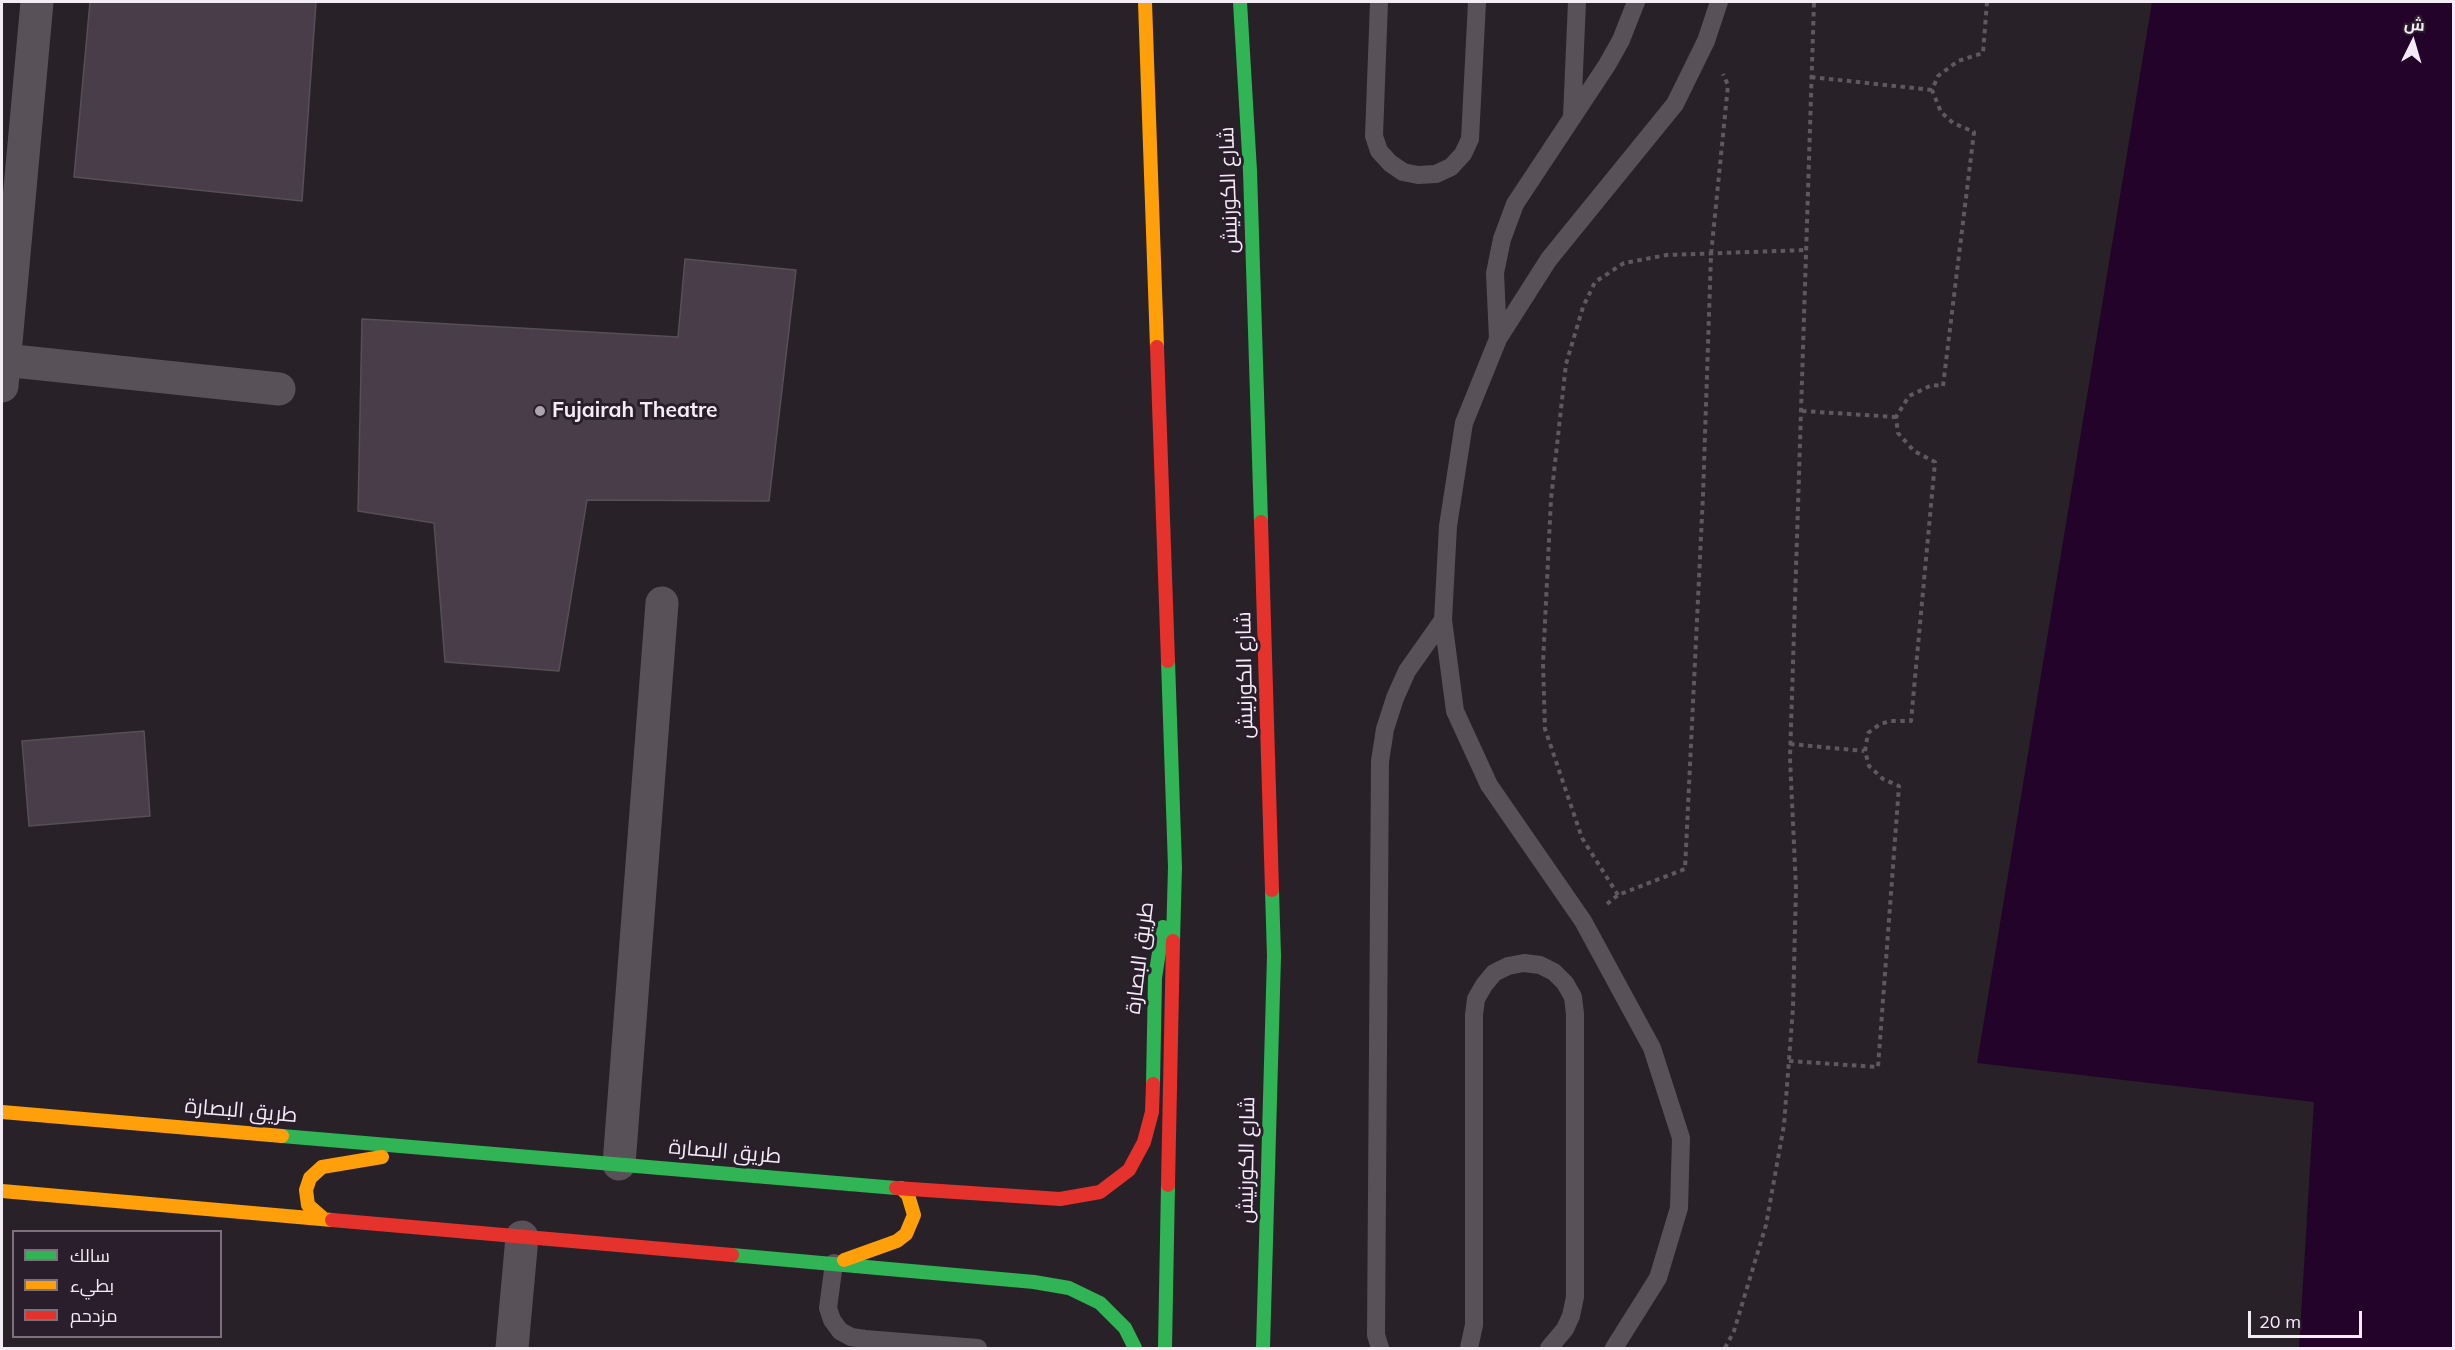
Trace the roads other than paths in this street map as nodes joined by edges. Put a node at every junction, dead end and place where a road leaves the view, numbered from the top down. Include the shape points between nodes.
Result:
1 (37, 2) edge
2 (1146, 2) edge
3 (1240, 2) edge
4 (1379, 2) edge
5 (1477, 2) edge
6 (1577, 2) edge
7 (1636, 2) edge
8 (1719, 2) edge
9 (14, 105) edge
10 (1572, 119) junction
11 (1498, 339) junction
12 (3, 373) edge
13 (279, 389) dead end
14 (662, 603) dead end
15 (1443, 620) junction
16 (1175, 867) junction
17 (2, 1112) edge
18 (449, 1148) junction
19 (619, 1164) junction
20 (902, 1188) junction
21 (2, 1191) edge
22 (37, 1194) junction
23 (19, 1205) dead end
24 (324, 1219) junction
25 (522, 1237) junction
26 (834, 1263) junction
27 (512, 1348) edge
28 (978, 1348) edge
29 (1135, 1348) edge
30 (1165, 1348) edge
31 (1263, 1348) edge
32 (1380, 1348) edge
33 (1469, 1348) edge
34 (1549, 1348) edge
35 (1614, 1348) edge

1 - 9 street
2 - 16 main road
3 - 31 main road, شارع الكورنيش via 1251,194 1274,956
4 - 5 lane via 1374,136 1379,151 1390,163 1403,172 1418,175 1436,174 1451,166 1470,139
6 - 10 lane
7 - 10 lane via 1621,40
8 - 11 lane via 1706,41 1675,104 1549,259
9 - 12 street
10 - 11 lane via 1515,204 1502,239 1496,273
11 - 15 lane via 1464,423 1448,526
12 - 13 street
14 - 19 street
15 - 32 lane via 1407,671 1385,729 1380,761 1376,1335
15 - 35 lane via 1455,711 1489,785 1583,921 1652,1048 1681,1138 1679,1208 1658,1278
16 - 20 main road, طريق البصارة via 1155,978 1152,1112 1144,1142 1129,1170 1100,1192 1060,1199
16 - 30 main road
17 - 18 main road, طريق البصارة
18 - 19 main road, طريق البصارة
18 - 24 main road via 322,1167 310,1178 306,1190 308,1205
19 - 20 main road, طريق البصارة
20 - 26 main road via 914,1215 906,1234 897,1241
21 - 22 main road
22 - 23 main road
22 - 24 main road
24 - 25 main road
25 - 26 main road
25 - 27 street
26 - 28 lane via 828,1308 840,1331 865,1339
26 - 29 main road via 1069,1288 1100,1303 1125,1328
33 - 34 lane via 1474,1325 1476,999 1494,973 1524,963 1540,965 1565,983 1573,997 1575,1014 1575,1297 1565,1329

